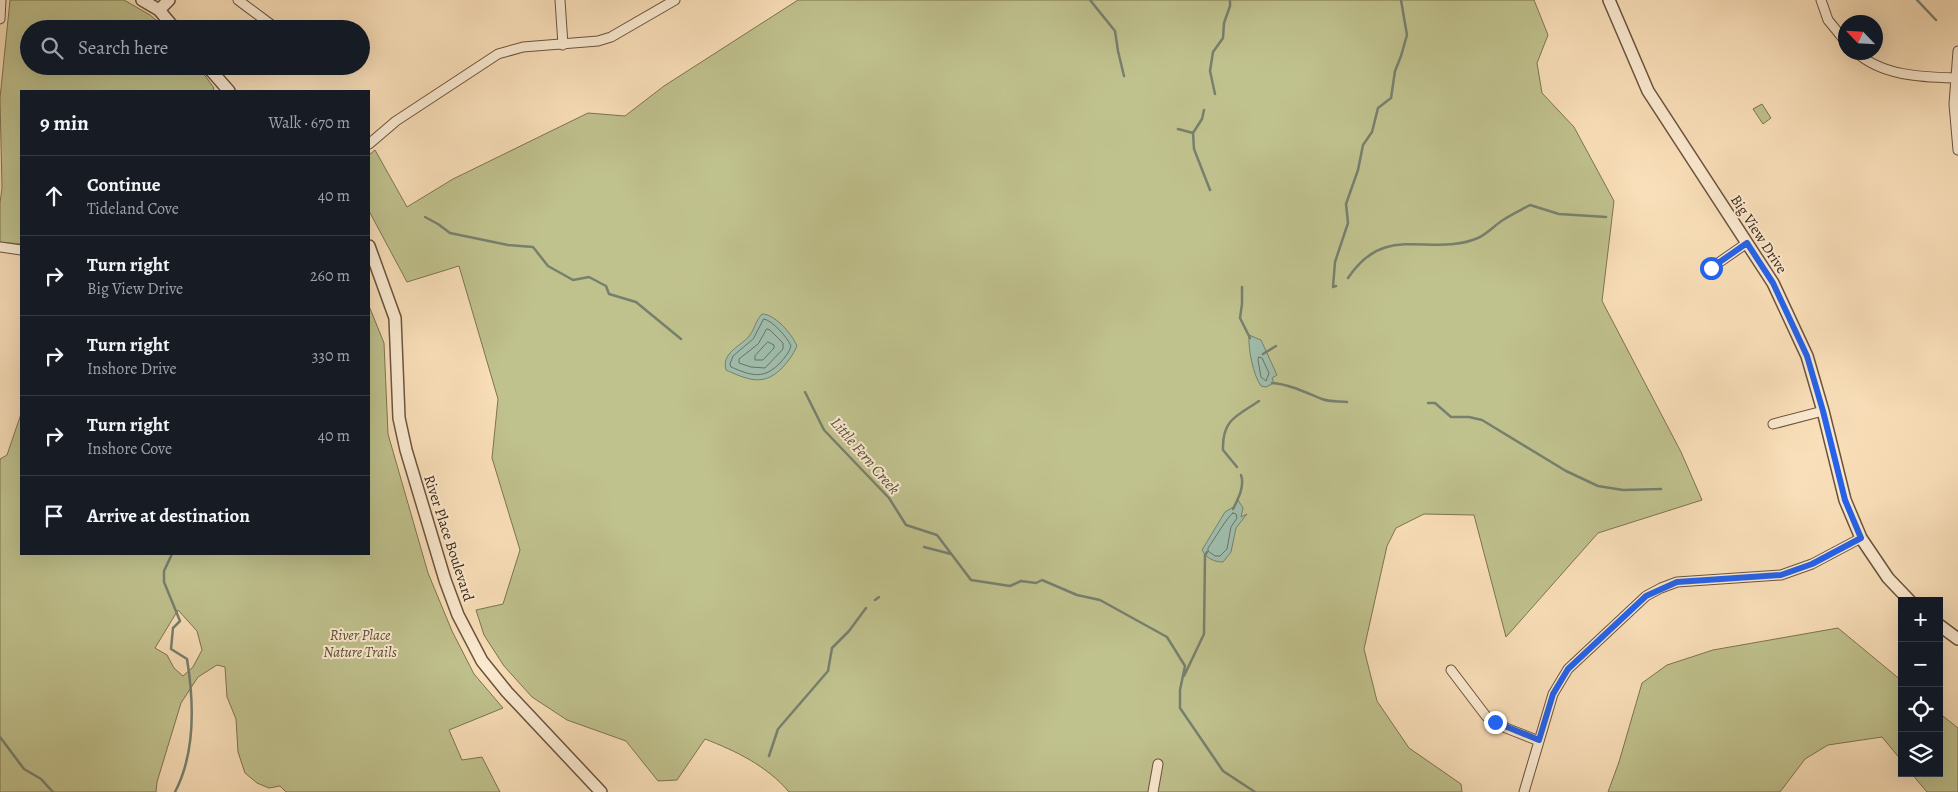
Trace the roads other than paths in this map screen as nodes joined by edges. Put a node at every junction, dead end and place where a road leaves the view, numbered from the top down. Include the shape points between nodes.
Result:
1 (1, 0) edge
2 (142, 0) edge
3 (168, 0) edge
4 (238, 0) edge
5 (560, 0) edge
6 (675, 0) edge
7 (1609, 0) edge
8 (1822, 0) edge
9 (159, 10) junction
10 (0, 19) edge
11 (167, 20) edge
12 (265, 20) edge
13 (1838, 32) edge
14 (563, 44) junction
15 (1958, 51) edge
16 (1868, 60) edge
17 (214, 75) edge
18 (1954, 78) junction
19 (226, 90) edge
20 (370, 143) edge
21 (1958, 150) edge
22 (1747, 243) junction
23 (0, 247) edge
24 (370, 249) edge
25 (20, 250) edge
26 (1711, 268) dead end
27 (1823, 411) junction
28 (1773, 424) dead end
29 (1861, 538) junction
30 (1906, 597) edge
31 (1943, 627) edge
32 (1958, 639) edge
33 (1452, 670) dead end
34 (1539, 740) junction
35 (1158, 764) dead end
36 (601, 792) edge
37 (1154, 792) edge
38 (1524, 792) edge

1 - 10 street
2 - 9 street
3 - 9 street
4 - 12 street
5 - 14 street
6 - 14 street via 612,37
7 - 22 street, Big View Drive via 1648,91
8 - 13 street via 1828,20
9 - 11 street
14 - 20 street via 498,54 396,121
15 - 18 street
16 - 18 street via 1906,75
17 - 19 street
18 - 21 street
22 - 26 street
22 - 27 street, Big View Drive via 1773,283 1800,338
23 - 25 street
24 - 36 street, River Place Boulevard via 395,318 399,418 406,450 458,615 482,661 507,692
27 - 28 street
27 - 29 street, Big View Drive via 1845,500
29 - 30 street, Big View Drive via 1888,578
29 - 34 street via 1812,564 1781,575 1677,582 1646,596 1568,669 1553,694
31 - 32 street
33 - 34 street via 1486,716 1506,728
34 - 38 street
35 - 37 street

